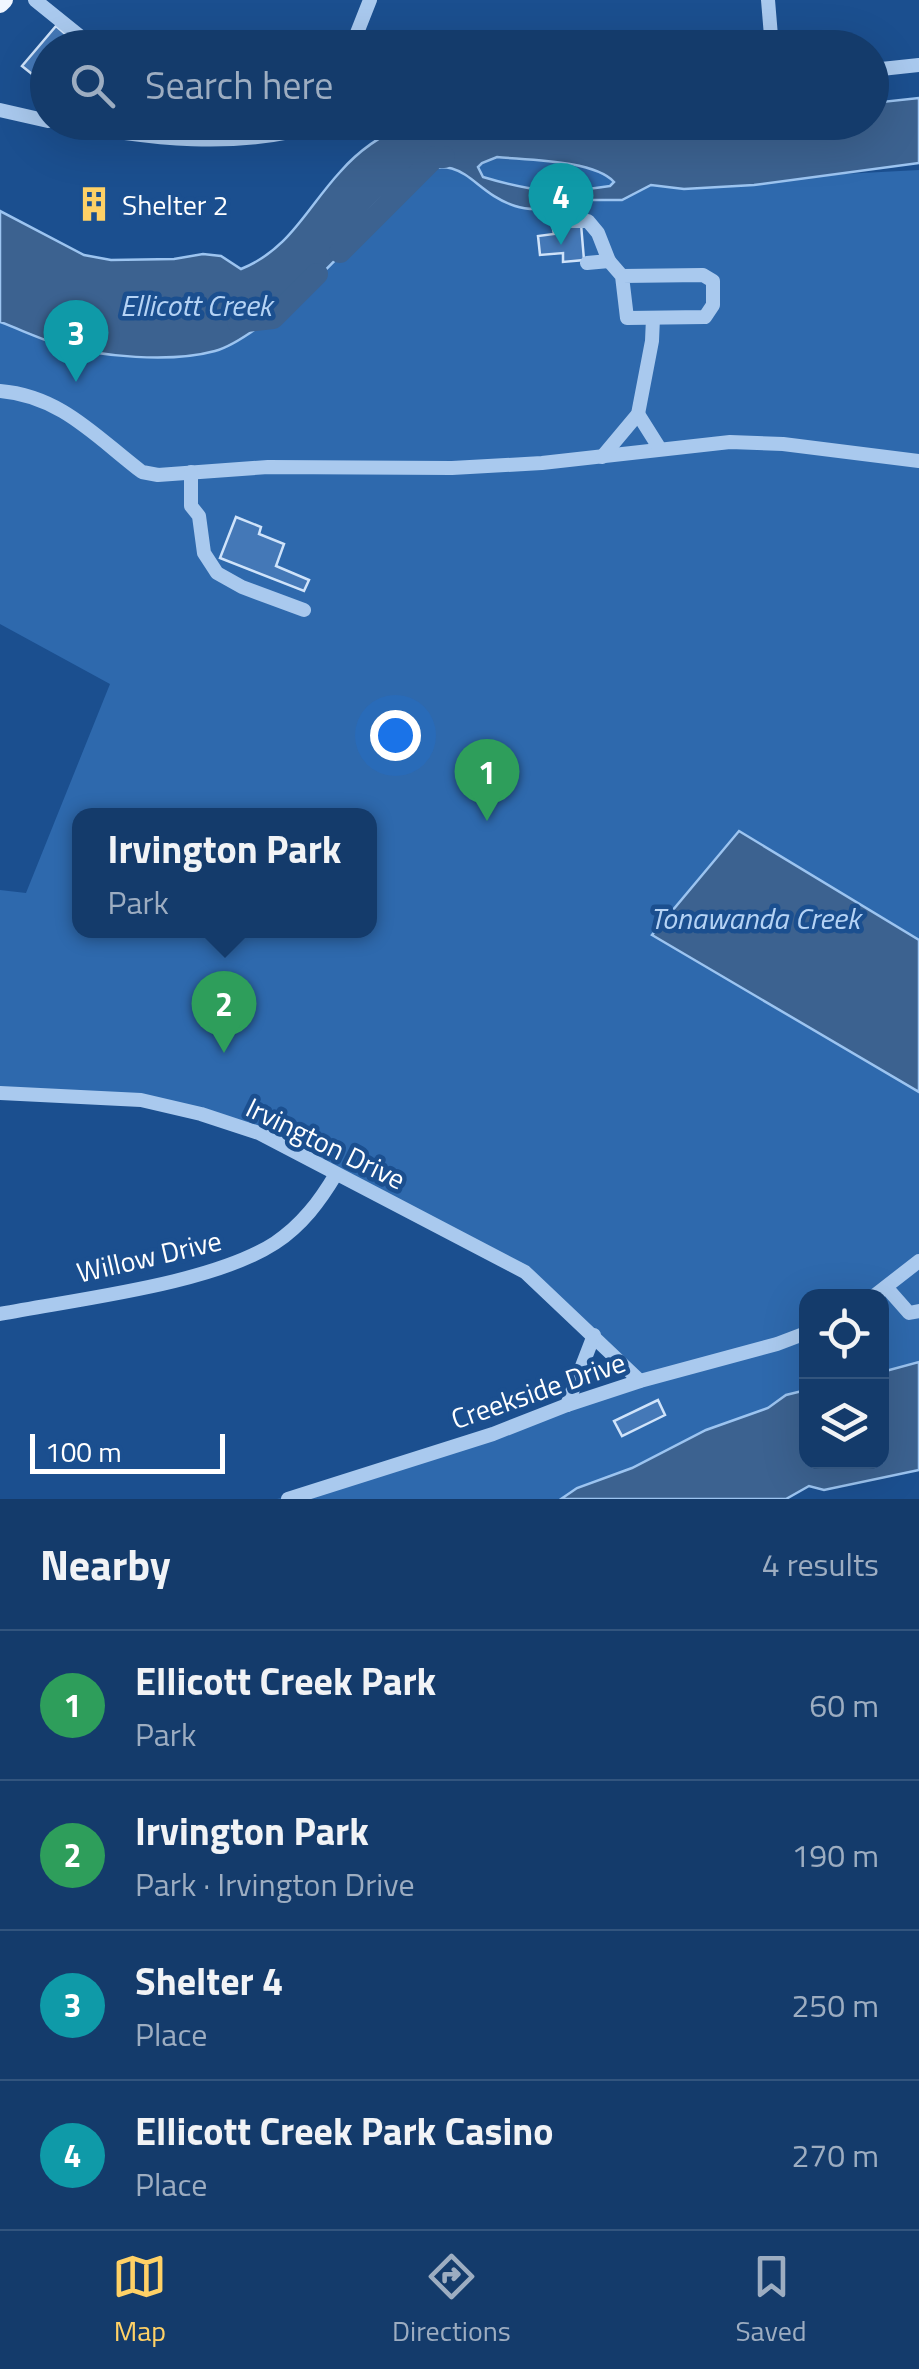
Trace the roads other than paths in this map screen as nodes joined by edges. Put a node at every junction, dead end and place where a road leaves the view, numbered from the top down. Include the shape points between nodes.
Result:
1 (35, 0) edge
2 (370, 0) edge
3 (768, 0) edge
4 (72, 30) edge
5 (358, 30) edge
6 (770, 30) edge
7 (919, 65) edge
8 (889, 68) edge
9 (5, 110) edge
10 (30, 116) edge
11 (172, 140) edge
12 (230, 140) edge
13 (561, 221) dead end
14 (610, 261) junction
15 (587, 263) dead end
16 (622, 276) junction
17 (652, 318) junction
18 (0, 391) edge
19 (638, 414) junction
20 (660, 449) junction
21 (602, 458) junction
22 (919, 461) edge
23 (191, 472) junction
24 (304, 610) dead end
25 (0, 1093) edge
26 (336, 1174) junction
27 (919, 1261) edge
28 (884, 1289) edge
29 (889, 1299) edge
30 (919, 1311) edge
31 (0, 1314) edge
32 (594, 1335) junction
33 (799, 1335) edge
34 (640, 1381) junction
35 (567, 1404) junction
36 (288, 1499) edge

1 - 4 street
2 - 5 street
3 - 6 street
7 - 8 street
9 - 10 street
11 - 12 street
13 - 14 street via 588,222
14 - 15 street
14 - 16 street
16 - 17 street via 627,318
16 - 17 street via 713,281 713,305 705,317
17 - 19 street
18 - 23 street via 64,409 142,472
19 - 20 street
19 - 21 street
20 - 21 street
20 - 22 street via 783,444
21 - 23 street
23 - 24 street via 191,506 217,573
25 - 26 street, Irvington Drive via 141,1100 200,1114 259,1134
26 - 31 street, Willow Drive via 293,1229 253,1255 162,1282
26 - 32 street, Irvington Drive via 525,1272
27 - 28 street
29 - 30 street via 908,1314
32 - 34 street, Irvington Drive
32 - 35 street
33 - 34 street, Creekside Drive
34 - 35 street, Creekside Drive
35 - 36 street, Creekside Drive

